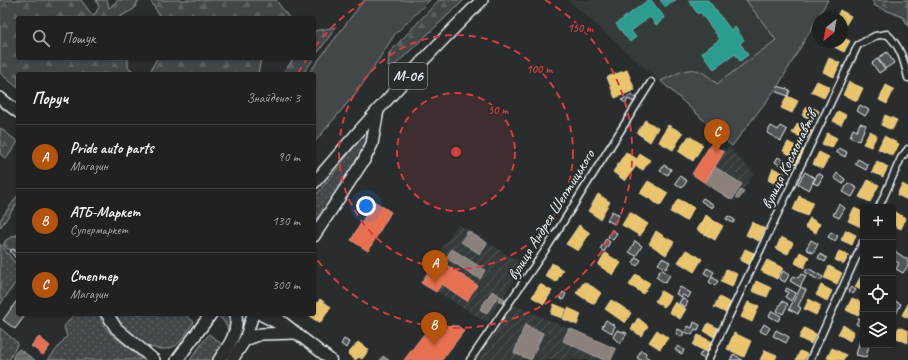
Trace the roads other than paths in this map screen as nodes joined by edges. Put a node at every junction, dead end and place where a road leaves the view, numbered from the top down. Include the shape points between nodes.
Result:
1 (482, 0) edge
2 (908, 78) edge
3 (651, 82) dead end
4 (0, 98) edge
5 (378, 109) junction
6 (16, 110) edge
7 (908, 149) edge
8 (338, 155) junction
9 (316, 172) edge
10 (316, 181) edge
11 (880, 204) edge
12 (316, 233) edge
13 (860, 249) edge
14 (108, 316) edge
15 (209, 316) edge
16 (236, 316) edge
17 (252, 316) edge
18 (263, 316) edge
19 (275, 316) edge
20 (286, 316) edge
21 (296, 333) junction
22 (246, 340) junction
23 (154, 360) edge
24 (178, 360) edge
25 (219, 360) edge
26 (232, 360) edge
27 (331, 360) edge
28 (470, 360) edge
29 (708, 360) edge
30 (810, 360) edge

1 - 5 highway, М-06
2 - 29 street, вулиця Космонавтів via 901,52 887,34 875,36 858,45
3 - 28 street, вулиця Андрея Шептицького via 548,246
4 - 6 highway
5 - 8 highway, М-06
5 - 12 highway via 372,144 364,160
7 - 11 street via 901,158
8 - 9 highway
8 - 10 highway, М-06
13 - 30 street
14 - 23 highway via 116,328
15 - 24 highway
16 - 25 highway via 237,327 233,338
17 - 22 highway
18 - 21 main road
19 - 21 highway
20 - 21 highway
21 - 22 highway via 261,334
21 - 27 main road
22 - 26 highway

